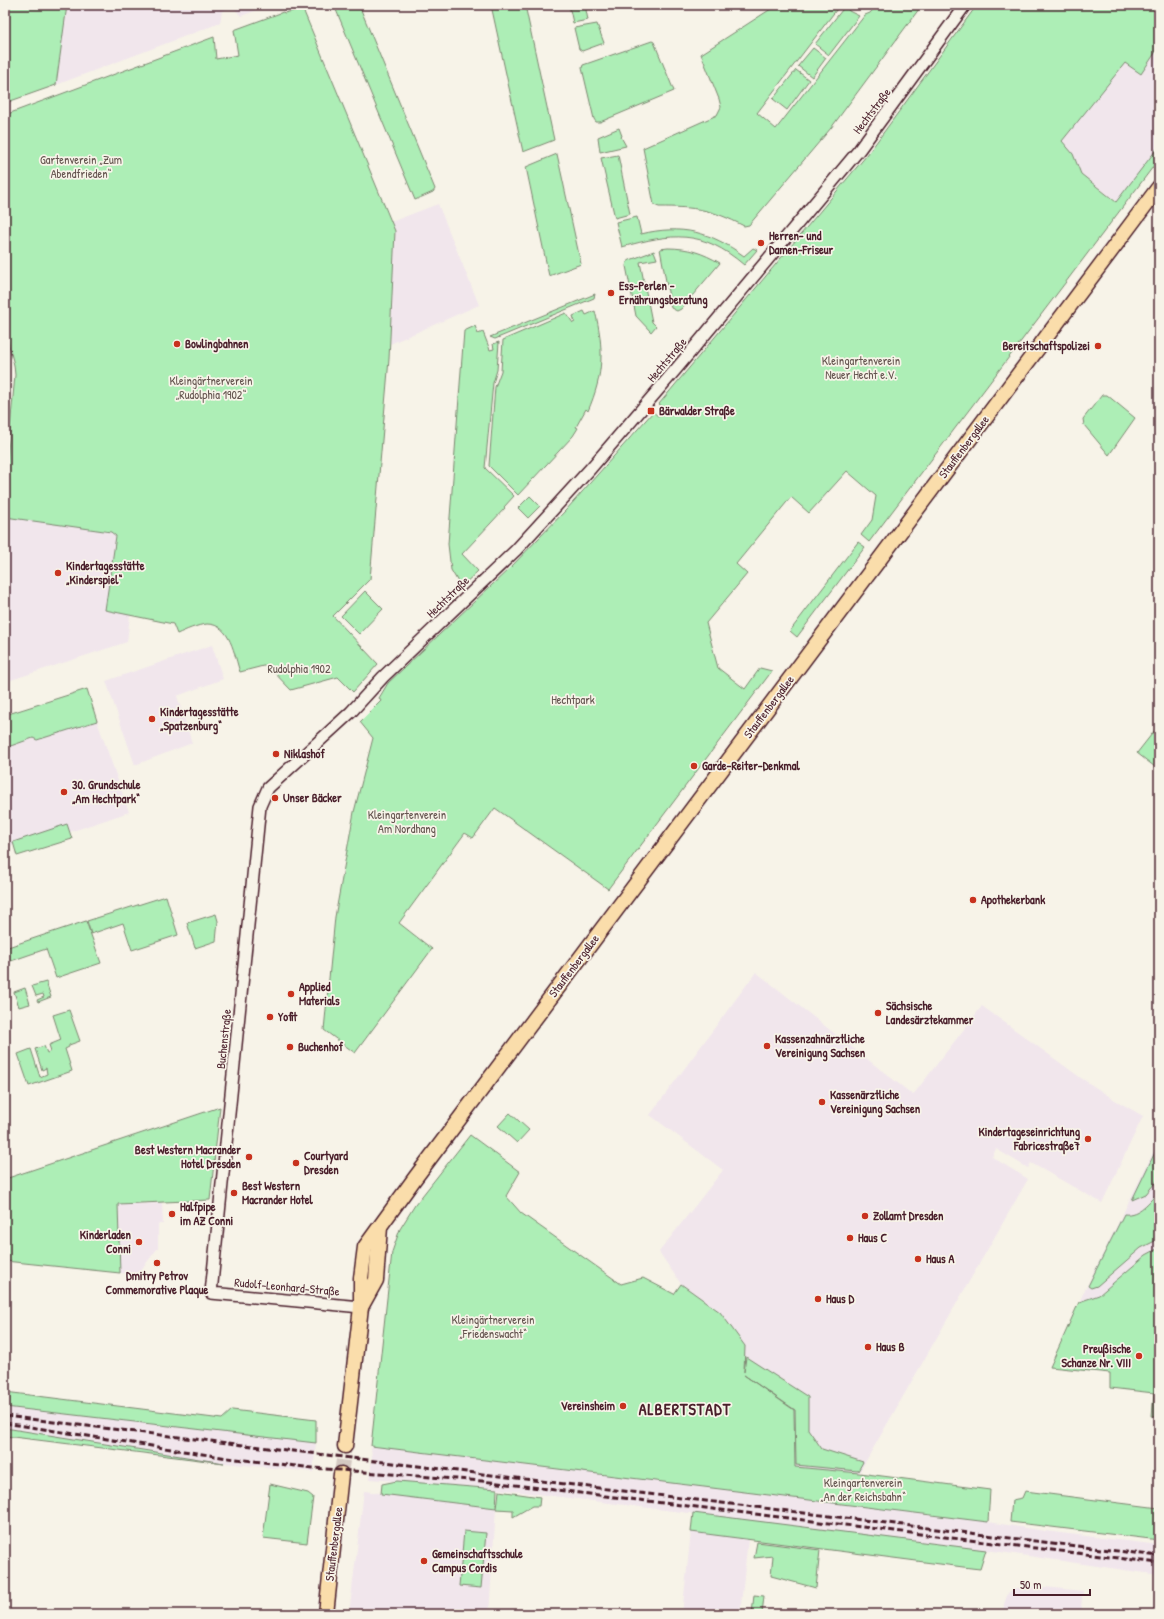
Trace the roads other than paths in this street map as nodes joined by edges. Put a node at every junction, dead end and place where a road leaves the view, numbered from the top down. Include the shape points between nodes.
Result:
1 (965, 5) edge
2 (1159, 187) edge
3 (268, 788) joint
4 (211, 1293) joint
5 (361, 1307) junction
6 (345, 1446) tunnel mouth
7 (342, 1474) tunnel mouth
8 (326, 1614) edge

1 - 3 street, Hechtstraße via 859,150 642,410 516,550 383,676 358,706
2 - 5 main road, Stauffenbergallee via 380,1227 376,1280
3 - 4 street, Buchenstraße via 260,806
4 - 5 street, Rudolf-Leonhard-Straße
5 - 6 main road, Stauffenbergallee
7 - 8 main road, Stauffenbergallee

